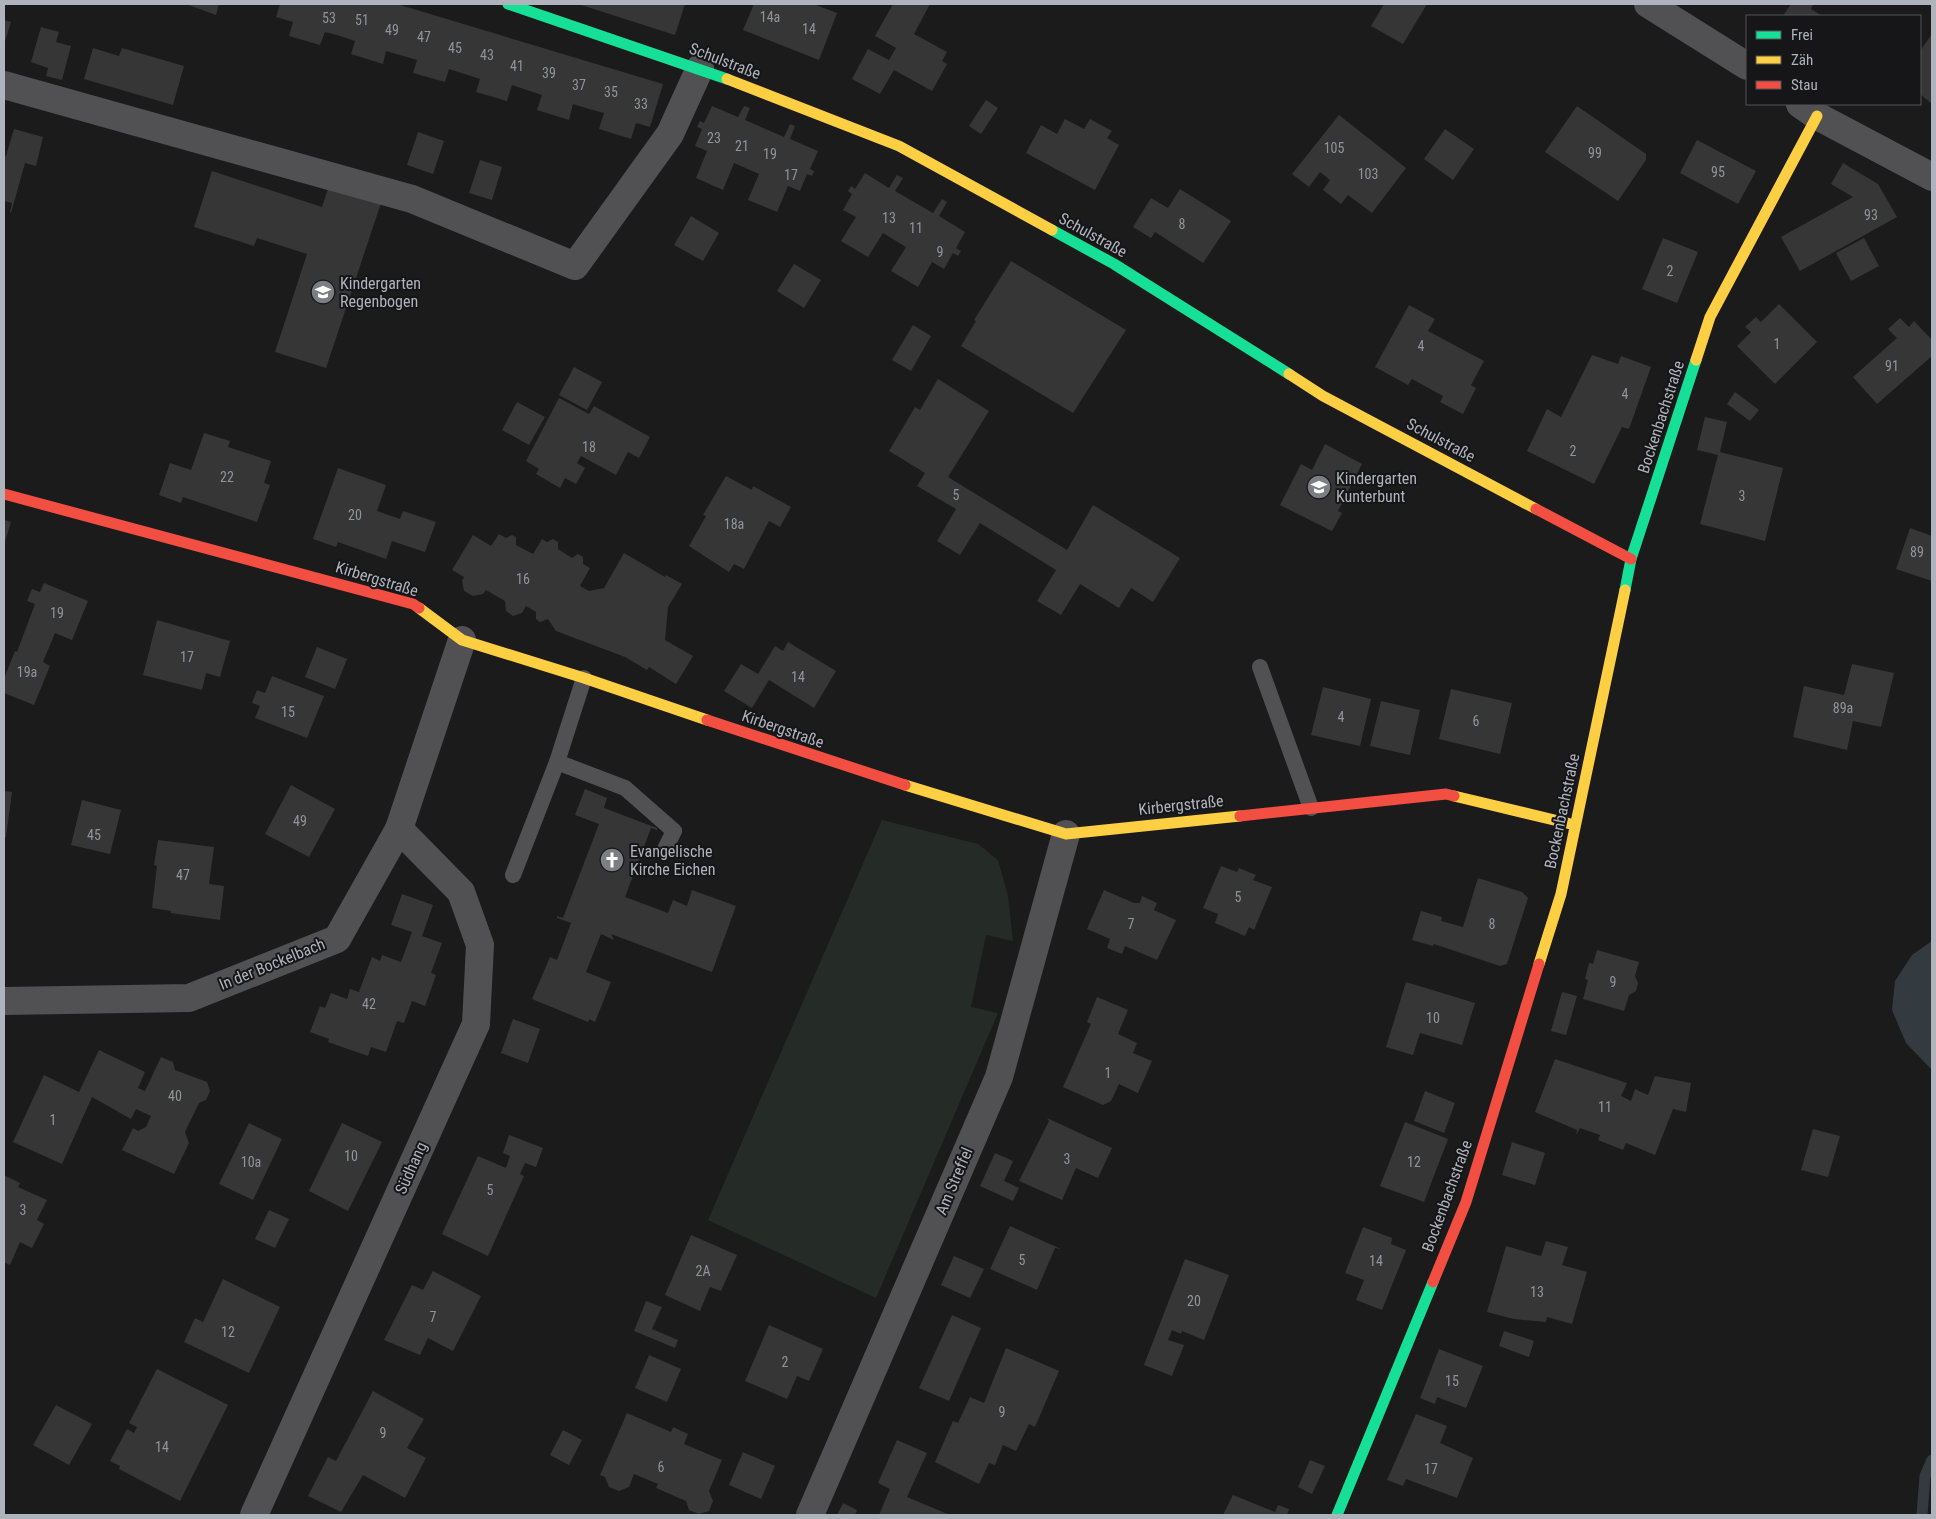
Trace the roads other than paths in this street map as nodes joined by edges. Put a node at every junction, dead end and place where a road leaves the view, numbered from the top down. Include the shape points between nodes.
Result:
1 (508, 4) edge
2 (1648, 4) edge
3 (1746, 65) edge
4 (700, 68) junction
5 (4, 85) edge
6 (1808, 110) edge
7 (1932, 177) edge
8 (4, 494) edge
9 (1631, 560) junction
10 (462, 640) junction
11 (1260, 667) dead end
12 (584, 678) junction
13 (557, 762) junction
14 (1311, 808) junction
15 (1575, 826) junction
16 (399, 829) junction
17 (1066, 834) junction
18 (664, 851) dead end
19 (513, 874) dead end
20 (4, 1001) edge
21 (254, 1515) edge
22 (810, 1515) edge
23 (1337, 1515) edge

1 - 4 street, Schulstraße
2 - 3 street
4 - 5 street via 670,134 575,266 412,199
4 - 9 street, Schulstraße via 900,146 1114,264 1323,396
6 - 7 street
6 - 9 street, Bockenbachstraße via 1710,317
8 - 10 street, Kirbergstraße via 413,604
9 - 15 street, Bockenbachstraße
10 - 12 street, Kirbergstraße
10 - 16 street, In der Bockelbach
11 - 14 lane
12 - 13 lane
12 - 17 street, Kirbergstraße via 824,760
13 - 18 lane via 625,788 674,831
13 - 19 lane
14 - 15 street, Kirbergstraße via 1446,794
14 - 17 street, Kirbergstraße
15 - 23 street, Bockenbachstraße via 1561,894 1466,1202
16 - 20 street, In der Bockelbach via 337,939 188,998
16 - 21 street, Südhang via 461,892 480,945 476,1024
17 - 22 street, Am Streffel via 999,1077

